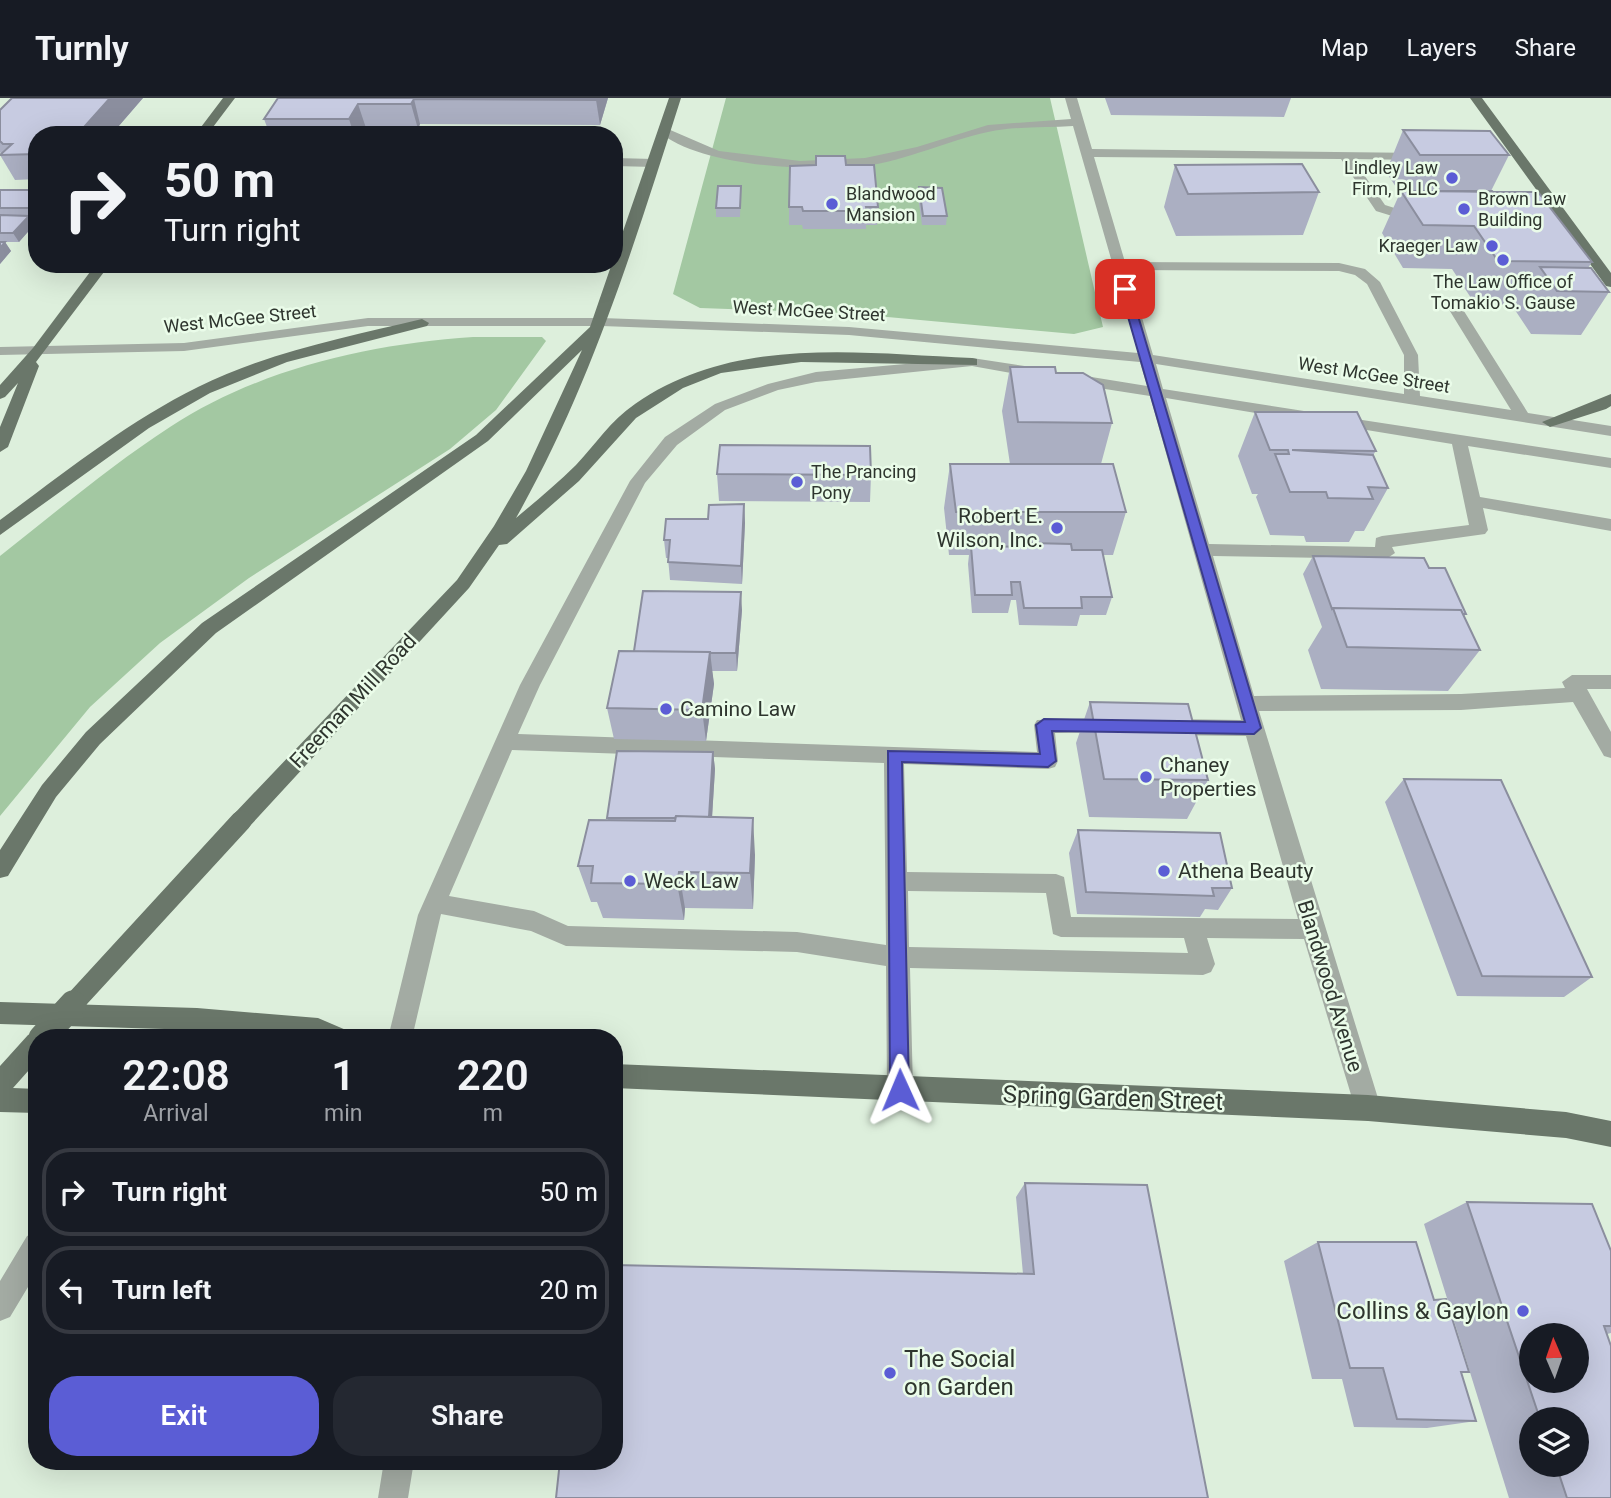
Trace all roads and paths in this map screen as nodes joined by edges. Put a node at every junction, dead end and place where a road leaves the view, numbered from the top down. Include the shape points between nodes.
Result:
1 (229, 98) edge
2 (675, 98) edge
3 (1071, 98) edge
4 (1476, 98) edge
5 (1078, 122) junction
6 (208, 126) edge
7 (664, 131) junction
8 (1087, 153) junction
9 (1345, 155) junction
10 (1438, 156) edge
11 (623, 162) edge
12 (654, 163) junction
13 (1426, 223) edge
14 (1557, 228) edge
15 (1571, 229) junction
16 (623, 247) edge
17 (1119, 266) junction
18 (96, 273) edge
19 (615, 273) edge
20 (1611, 283) edge
21 (1455, 308) dead end
22 (602, 322) junction
23 (422, 323) junction
24 (0, 351) edge
25 (38, 351) junction
26 (1145, 358) junction
27 (972, 362) junction
28 (1156, 393) junction
29 (0, 394) edge
30 (1611, 399) edge
31 (1412, 400) junction
32 (1523, 418) junction
33 (1550, 422) junction
34 (1611, 431) edge
35 (1459, 440) junction
36 (0, 447) edge
37 (1611, 463) edge
38 (1473, 501) junction
39 (1611, 525) edge
40 (0, 529) edge
41 (489, 550) junction
42 (1202, 550) junction
43 (1611, 682) edge
44 (1580, 694) junction
45 (1247, 704) junction
46 (1122, 726) edge
47 (1149, 727) edge
48 (1254, 728) junction
49 (505, 742) junction
50 (1611, 750) edge
51 (894, 756) junction
52 (0, 869) edge
53 (896, 881) junction
54 (434, 903) junction
55 (1193, 928) junction
56 (1312, 929) junction
57 (897, 957) junction
58 (0, 1013) edge
59 (50, 1029) edge
60 (318, 1029) edge
61 (402, 1029) edge
62 (28, 1054) edge
63 (623, 1076) edge
64 (0, 1084) edge
65 (900, 1090) junction
66 (0, 1100) edge
67 (28, 1101) edge
68 (1368, 1108) junction
69 (1611, 1133) edge
70 (28, 1261) edge
71 (0, 1307) edge
72 (398, 1470) edge
73 (393, 1498) edge

1 - 6 main road
2 - 7 main road, Freeman Mill Road
3 - 5 street, Blandwood Avenue
4 - 15 main road via 1512,157
5 - 7 street via 988,128 864,162 800,165 716,154
5 - 8 street, Blandwood Avenue
7 - 12 main road, Freeman Mill Road
8 - 9 street
8 - 17 street, Blandwood Avenue
9 - 10 street
9 - 13 street via 1380,208
11 - 12 street
12 - 16 main road, Freeman Mill Road
14 - 15 street
15 - 20 main road
17 - 26 street, Blandwood Avenue
17 - 31 street via 1360,272 1373,282 1411,355
18 - 25 main road
19 - 22 main road, Freeman Mill Road
21 - 32 street
22 - 23 street, West McGee Street
22 - 26 street, West McGee Street via 849,331
22 - 41 main road, Freeman Mill Road via 540,461
22 - 52 main road via 482,438 209,628 93,738 49,791
23 - 25 street, West McGee Street via 368,322 228,344
23 - 40 main road via 236,375 159,414
24 - 25 street, West McGee Street
25 - 29 main road
25 - 36 main road
26 - 28 street, Blandwood Avenue
26 - 31 street, West McGee Street
27 - 28 street
27 - 41 main road via 788,357 691,379 640,407 575,475
27 - 49 street via 816,377 773,387 720,407 671,441 638,481 530,685
28 - 35 street
28 - 42 street, Blandwood Avenue
30 - 33 main road
31 - 32 street, West McGee Street
32 - 33 street, West McGee Street
33 - 34 street, West McGee Street
35 - 37 street
35 - 38 street
38 - 39 street
38 - 42 street via 1479,530 1382,542 1386,553
41 - 59 main road, Freeman Mill Road, bridge via 463,584
42 - 45 street, Blandwood Avenue
43 - 44 street via 1572,682
44 - 45 street via 1461,702
44 - 50 street
45 - 48 street, Blandwood Avenue
46 - 51 street via 1044,725 1048,761
47 - 48 street
48 - 56 street, Blandwood Avenue
49 - 51 street
49 - 54 street
51 - 53 street
53 - 55 street via 1056,884 1061,927
53 - 57 street
54 - 57 street via 534,921 566,936 797,942
54 - 61 street
55 - 56 street
55 - 57 street via 1203,964
56 - 68 street, Blandwood Avenue
57 - 65 street
58 - 60 main road via 197,1019
62 - 64 main road
63 - 65 main road, Spring Garden Street
65 - 68 main road, Spring Garden Street
66 - 67 main road
68 - 69 main road, Spring Garden Street
70 - 71 street
72 - 73 street

